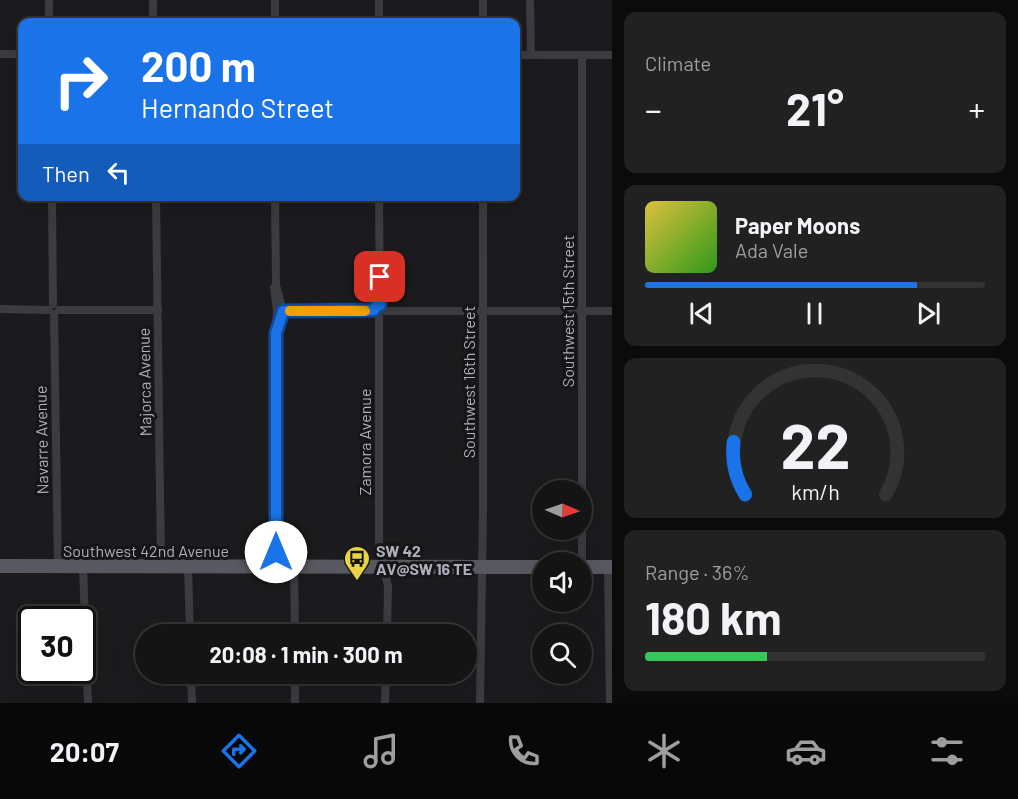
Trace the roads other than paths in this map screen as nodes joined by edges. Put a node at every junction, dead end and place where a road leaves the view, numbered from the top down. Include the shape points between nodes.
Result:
1 (49, 0) edge
2 (153, 0) edge
3 (275, 0) edge
4 (379, 0) edge
5 (483, 0) edge
6 (530, 0) edge
7 (49, 18) edge
8 (153, 18) edge
9 (275, 18) edge
10 (379, 18) edge
11 (483, 18) edge
12 (0, 54) edge
13 (18, 54) edge
14 (520, 55) edge
15 (531, 55) junction
16 (582, 55) junction
17 (612, 55) edge
18 (52, 201) edge
19 (156, 201) edge
20 (275, 201) edge
21 (380, 201) edge
22 (483, 201) edge
23 (0, 309) edge
24 (54, 310) junction
25 (158, 310) junction
26 (280, 311) junction
27 (379, 311) junction
28 (483, 311) junction
29 (582, 311) junction
30 (612, 311) edge
31 (582, 552) edge
32 (0, 566) edge
33 (58, 566) junction
34 (83, 566) junction
35 (161, 566) junction
36 (188, 567) junction
37 (276, 567) junction
38 (294, 567) junction
39 (384, 567) junction
40 (532, 567) edge
41 (592, 567) edge
42 (610, 567) edge
43 (482, 568) junction
44 (190, 624) edge
45 (295, 624) edge
46 (387, 624) edge
47 (191, 684) edge
48 (295, 684) edge
49 (386, 684) edge
50 (88, 703) edge
51 (192, 703) edge
52 (295, 703) edge
53 (385, 703) edge
54 (480, 703) edge
55 (610, 703) edge

1 - 7 street
2 - 8 street
3 - 9 street
4 - 10 street
5 - 11 street
6 - 15 street
12 - 13 street
14 - 15 street
15 - 16 street
16 - 17 street
16 - 29 street, Southwest 15th Street
18 - 24 street, Navarre Avenue
19 - 25 street, Majorca Avenue
20 - 26 street
21 - 27 street, Zamora Avenue
22 - 28 street, Southwest 16th Street
23 - 24 street
24 - 25 street
24 - 33 street, Navarre Avenue
25 - 35 street, Majorca Avenue
26 - 27 street
26 - 37 street via 276,333
27 - 28 street
27 - 39 street, Zamora Avenue via 379,548
28 - 29 street
28 - 43 street, Southwest 16th Street
29 - 30 street
29 - 31 street, Southwest 15th Street
32 - 33 main road, Southwest 42nd Avenue
33 - 34 main road, Southwest 42nd Avenue
34 - 35 main road, Southwest 42nd Avenue
34 - 50 street
35 - 36 main road, Southwest 42nd Avenue
36 - 37 main road, Southwest 42nd Avenue
36 - 44 street
37 - 38 main road, Southwest 42nd Avenue
38 - 39 main road, Southwest 42nd Avenue
38 - 45 street
39 - 43 main road, Southwest 42nd Avenue
39 - 46 street, Zamora Avenue
40 - 43 main road, Southwest 42nd Avenue
41 - 42 main road
42 - 55 street
43 - 54 street, Southwest 16th Street
47 - 51 street
48 - 52 street
49 - 53 street

